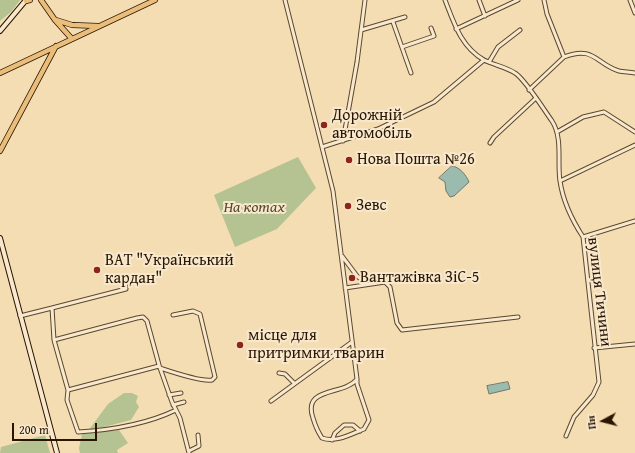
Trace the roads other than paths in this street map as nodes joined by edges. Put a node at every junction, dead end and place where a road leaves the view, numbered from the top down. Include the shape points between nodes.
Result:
1 (27, 0) edge
2 (36, 0) edge
3 (155, 0) edge
4 (285, 0) edge
5 (365, 0) edge
6 (445, 0) edge
7 (479, 0) edge
8 (518, 0) edge
9 (544, 0) edge
10 (630, 0) edge
11 (43, 1) edge
12 (635, 13) edge
13 (485, 16) junction
14 (404, 17) dead end
15 (54, 20) junction
16 (393, 22) junction
17 (100, 26) junction
18 (431, 28) dead end
19 (456, 29) junction
20 (361, 30) junction
21 (520, 30) dead end
22 (0, 31) edge
23 (72, 39) junction
24 (56, 46) junction
25 (402, 47) junction
26 (564, 57) junction
27 (484, 60) junction
28 (489, 62) junction
29 (0, 73) edge
30 (411, 73) dead end
31 (635, 73) edge
32 (529, 90) junction
33 (536, 98) junction
34 (557, 132) junction
35 (635, 132) edge
36 (342, 141) junction
37 (490, 143) dead end
38 (635, 145) edge
39 (322, 147) junction
40 (0, 151) edge
41 (560, 181) junction
42 (635, 221) edge
43 (583, 237) junction
44 (0, 238) edge
45 (341, 255) junction
46 (125, 281) dead end
47 (367, 284) junction
48 (345, 288) junction
49 (52, 308) junction
50 (173, 315) dead end
51 (20, 316) junction
52 (518, 317) dead end
53 (54, 340) junction
54 (352, 342) junction
55 (635, 344) edge
56 (594, 348) junction
57 (160, 367) junction
58 (279, 373) dead end
59 (357, 379) junction
60 (294, 383) junction
61 (352, 385) junction
62 (358, 388) junction
63 (68, 390) junction
64 (182, 393) dead end
65 (169, 395) junction
66 (271, 401) dead end
67 (184, 402) dead end
68 (173, 405) junction
69 (176, 410) junction
70 (360, 431) junction
71 (198, 435) dead end
72 (566, 436) dead end
73 (332, 440) junction
74 (189, 452) edge
75 (57, 453) edge

1 - 22 street
2 - 11 main road
3 - 17 main road
4 - 39 street
5 - 20 street
6 - 19 street, вулиця Тичини
7 - 13 street
8 - 13 street
9 - 26 street
10 - 12 street
11 - 15 main road
13 - 19 street
14 - 16 street
15 - 17 main road via 72,25
15 - 23 main road
16 - 20 street
16 - 25 street
17 - 23 main road
18 - 25 street via 434,36
19 - 27 street, вулиця Тичини via 465,44
20 - 36 street
21 - 28 street via 498,47
23 - 24 main road
24 - 29 main road
24 - 40 main road
25 - 30 street
26 - 31 street via 573,53 584,53 618,70
26 - 32 street
27 - 28 street, вулиця Тичини
27 - 36 street via 434,102 378,129
28 - 32 street, вулиця Тичини via 516,73
32 - 33 street, вулиця Тичини
33 - 34 street, вулиця Тичини
33 - 37 street
34 - 35 street via 583,117 604,112
34 - 41 street, вулиця Тичини
36 - 39 street
38 - 41 street
39 - 45 street via 333,191
41 - 43 street, вулиця Тичини via 564,202 572,221
42 - 43 street
43 - 56 street, вулиця Тичини
44 - 51 street
45 - 47 street
45 - 48 street
46 - 49 street via 126,289
47 - 48 street
47 - 52 street via 385,282 390,287 397,323 402,330
48 - 54 street
49 - 51 street
49 - 53 street
50 - 57 street via 194,311 200,314 215,377 205,381
51 - 75 street
53 - 57 street via 143,317 147,321
53 - 63 street
54 - 59 street
54 - 60 street
55 - 56 street
56 - 72 street, вулиця Тичини via 599,382 593,395 574,417
57 - 63 street
57 - 65 street
58 - 60 street via 285,374
59 - 61 street
59 - 62 street
60 - 66 street
61 - 62 street
61 - 73 street via 316,397 311,403 310,409 319,434 322,438
62 - 70 street via 369,420
63 - 69 street via 67,400 78,432 128,426 160,418
64 - 65 street
65 - 68 street
67 - 68 street
68 - 69 street
69 - 74 street
70 - 73 street
70 - 73 street via 353,425 344,425 335,433
71 - 74 street via 199,446

